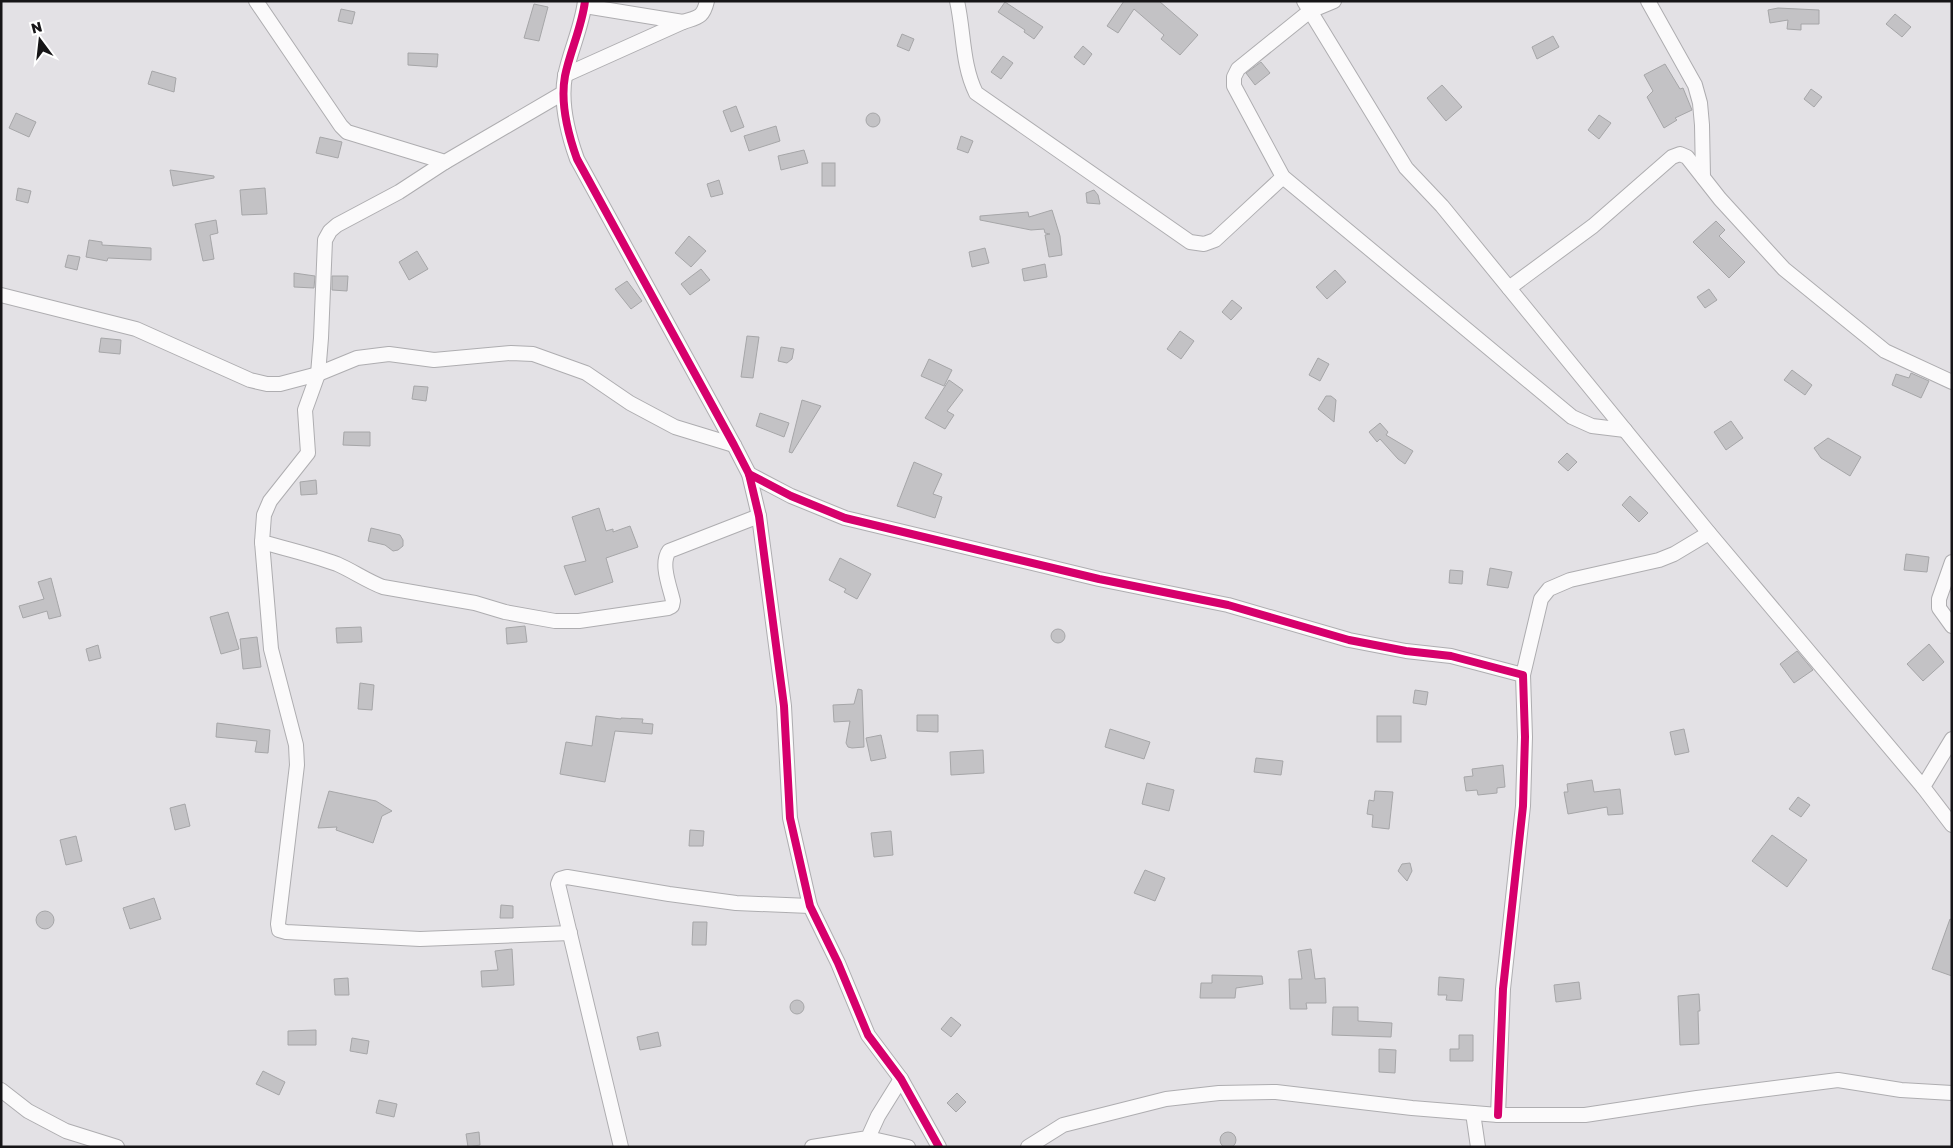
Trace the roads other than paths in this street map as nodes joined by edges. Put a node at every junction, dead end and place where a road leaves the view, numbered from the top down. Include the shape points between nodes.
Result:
1 (256, 1) edge
2 (707, 1) edge
3 (957, 1) edge
4 (1334, 1) edge
5 (1648, 1) edge
6 (585, 4) edge
7 (1307, 6) edge
8 (683, 22) junction
9 (565, 75) junction
10 (563, 93) junction
11 (445, 162) junction
12 (1283, 177) junction
13 (1703, 177) junction
14 (1509, 288) junction
15 (1, 295) edge
16 (318, 374) junction
17 (1952, 382) edge
18 (1625, 430) junction
19 (734, 445) junction
20 (749, 474) junction
21 (759, 516) junction
22 (1709, 533) junction
23 (262, 542) junction
24 (1952, 562) edge
25 (1952, 626) edge
26 (1523, 675) junction
27 (1952, 739) edge
28 (1923, 787) junction
29 (1952, 825) edge
30 (810, 906) junction
31 (570, 933) junction
32 (901, 1079) junction
33 (1, 1090) edge
34 (1952, 1092) edge
35 (1473, 1113) junction
36 (1498, 1115) junction
37 (867, 1143) edge
38 (117, 1147) edge
39 (621, 1147) edge
40 (812, 1147) edge
41 (908, 1147) edge
42 (939, 1147) edge
43 (1028, 1147) edge
44 (1478, 1147) edge

1 - 11 street via 347,132
2 - 8 street via 700,16
3 - 12 street via 967,68 976,93 1190,242 1204,244 1215,240
4 - 7 street
5 - 13 street via 1695,85 1702,125
6 - 8 street
6 - 9 street
7 - 12 street via 1238,69 1234,77 1234,86
7 - 14 street via 1406,168 1442,206
8 - 9 street
9 - 10 street
10 - 11 street
10 - 19 street via 569,138 577,159
11 - 16 street via 399,192 337,225 324,240
12 - 18 street via 1572,417 1592,426
13 - 14 street via 1687,157 1680,154 1672,157 1593,226
13 - 17 street via 1784,269 1885,351
14 - 18 street
15 - 16 street via 136,329 250,380 280,384
16 - 19 street via 357,358 389,354 434,360 533,354 586,373 630,404 674,427
16 - 23 street via 305,410 308,453 270,501 264,515
18 - 22 street
19 - 20 street
20 - 21 street
20 - 26 street via 845,518 1098,579 1228,605 1349,640 1451,656
21 - 23 street via 669,552 665,564 672,606 579,621 555,621 383,586 338,565
21 - 30 street via 784,706 790,818
22 - 26 street via 1659,560 1570,580 1550,589 1541,599
22 - 28 street
23 - 31 street via 271,649 298,764 279,930 420,939
24 - 25 street via 1939,599 1939,608
26 - 36 street via 1523,806 1503,989
27 - 28 street
28 - 29 street
30 - 31 street via 736,903 567,877 560,878 558,884
30 - 32 street via 868,1035
31 - 39 street
32 - 37 street via 878,1116
32 - 42 street
33 - 38 street via 28,1111 66,1130
34 - 36 street via 1901,1090 1838,1080 1585,1115
35 - 36 street
35 - 43 street via 1276,1092 1219,1093 1166,1099 1063,1125
35 - 44 street
37 - 40 street
37 - 41 street

